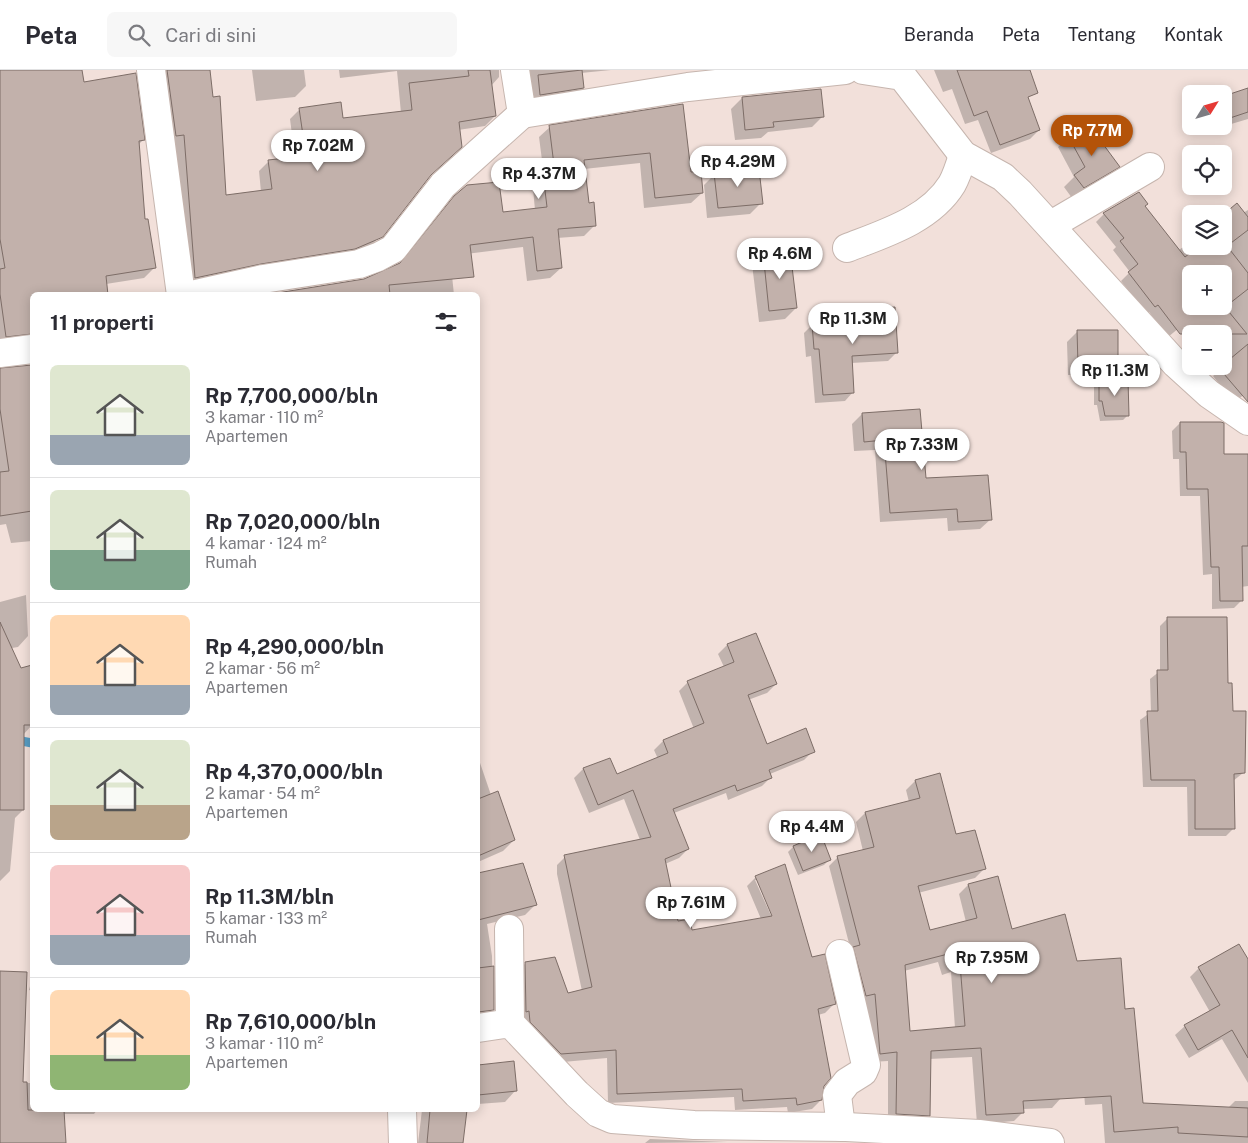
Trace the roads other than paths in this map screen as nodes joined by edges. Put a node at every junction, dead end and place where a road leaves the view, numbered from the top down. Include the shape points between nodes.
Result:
1 (151, 70) edge
2 (515, 70) edge
3 (845, 70) edge
4 (863, 70) edge
5 (909, 73) edge
6 (687, 78) edge
7 (522, 114) junction
8 (963, 155) junction
9 (1150, 167) dead end
10 (1051, 225) junction
11 (847, 248) dead end
12 (181, 292) edge
13 (205, 292) edge
14 (30, 349) edge
15 (0, 353) edge
16 (1248, 421) edge
17 (509, 929) dead end
18 (840, 954) dead end
19 (510, 1023) junction
20 (480, 1028) edge
21 (402, 1112) edge
22 (841, 1127) junction
23 (403, 1143) edge
24 (1050, 1143) edge

1 - 12 street
2 - 7 street
3 - 6 street
4 - 5 street
5 - 8 street
6 - 7 street
7 - 13 street via 443,185 393,249 359,264
8 - 10 street via 1003,177
8 - 11 street via 952,184 944,196 928,209 909,222
9 - 10 street
10 - 16 street via 1176,364 1209,394
14 - 15 street
17 - 19 street
18 - 22 street via 866,1065 863,1072 847,1082 837,1095
19 - 20 street
19 - 22 street via 577,1094 598,1113 612,1119 694,1125
21 - 23 street
22 - 24 street via 978,1134

